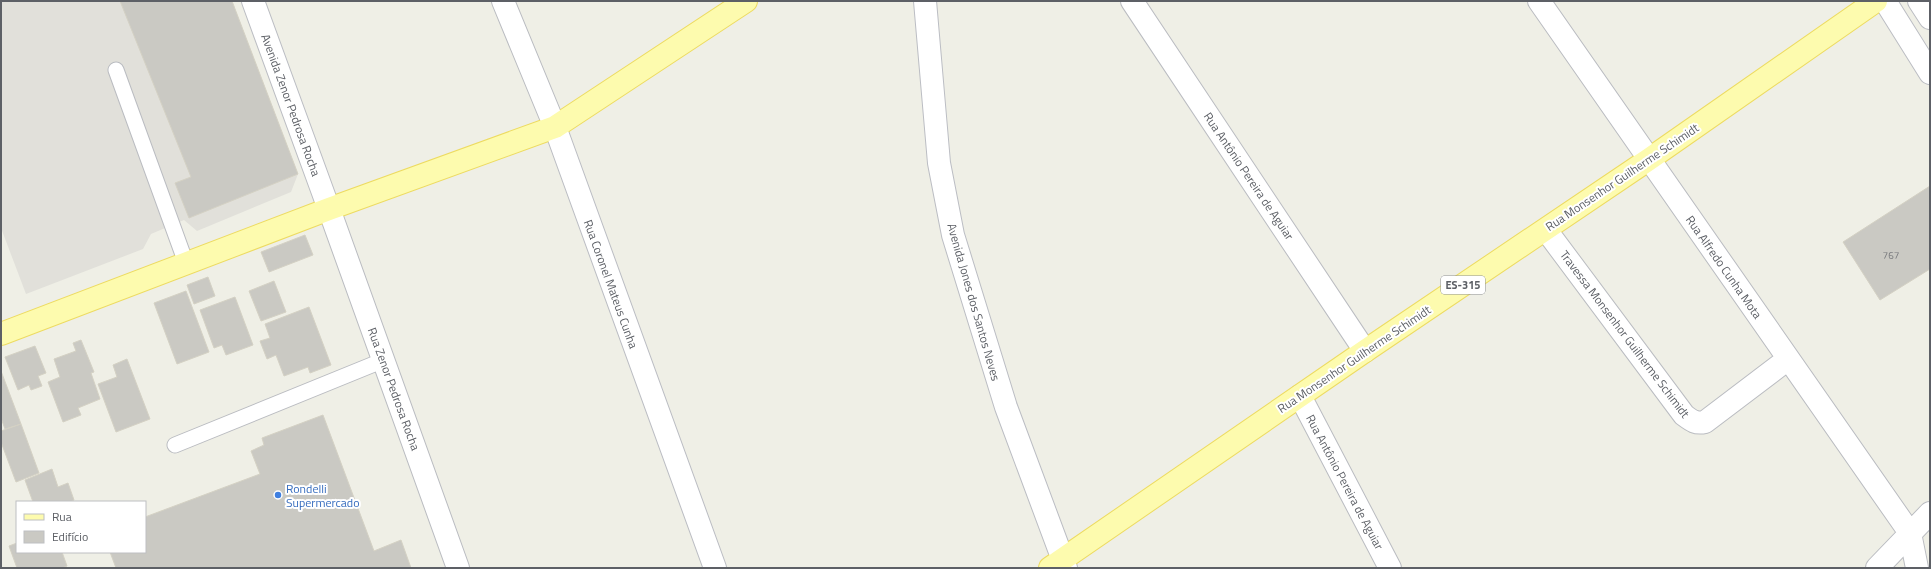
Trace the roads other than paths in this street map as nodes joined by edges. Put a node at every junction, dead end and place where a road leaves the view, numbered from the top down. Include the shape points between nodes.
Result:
1 (253, 1) edge
2 (503, 1) edge
3 (746, 1) edge
4 (925, 1) edge
5 (1132, 1) edge
6 (1539, 1) edge
7 (1876, 1) edge
8 (1885, 1) edge
9 (1919, 1) edge
10 (1930, 18) edge
11 (116, 70) dead end
12 (1930, 73) edge
13 (555, 127) junction
14 (1648, 160) junction
15 (329, 209) junction
16 (1546, 230) junction
17 (186, 263) junction
18 (1, 334) edge
19 (1365, 351) junction
20 (1788, 359) junction
21 (384, 360) junction
22 (1300, 396) junction
23 (175, 445) dead end
24 (1930, 513) edge
25 (1910, 533) junction
26 (1060, 565) edge
27 (458, 568) edge
28 (715, 568) edge
29 (1390, 568) edge
30 (1877, 568) edge
31 (1917, 568) edge

1 - 15 street, Avenida Zenor Pedrosa Rocha
2 - 13 street, Rua Coronel Mateus Cunha
3 - 13 main road
4 - 26 street, Avenida Jones dos Santos Neves via 939,163 952,235 1006,407
5 - 19 street, Rua Antônio Pereira de Aguiar
6 - 14 street, Rua Alfredo Cunha Mota
7 - 14 main road, Rua Monsenhor Guilherme Schimidt / ES-315
8 - 12 street
9 - 10 street
11 - 17 lane
13 - 15 main road
13 - 28 street, Rua Coronel Mateus Cunha
14 - 16 main road, Rua Monsenhor Guilherme Schimidt / ES-315
14 - 20 street, Rua Alfredo Cunha Mota
15 - 17 main road
15 - 21 street, Rua Zenor Pedrosa Rocha
16 - 19 main road, Rua Monsenhor Guilherme Schimidt / ES-315
16 - 20 street, Travessa Monsenhor Guilherme Schimidt via 1684,415 1692,421 1705,422
17 - 18 main road
19 - 22 main road, Rua Monsenhor Guilherme Schimidt / ES-315
20 - 25 street, Rua Alfredo Cunha Mota
21 - 23 lane
21 - 27 street, Rua Zenor Pedrosa Rocha
22 - 26 main road, Rua Monsenhor Guilherme Schimidt / ES-315
22 - 29 street, Rua Antônio Pereira de Aguiar
24 - 25 street
25 - 30 street
25 - 31 street

